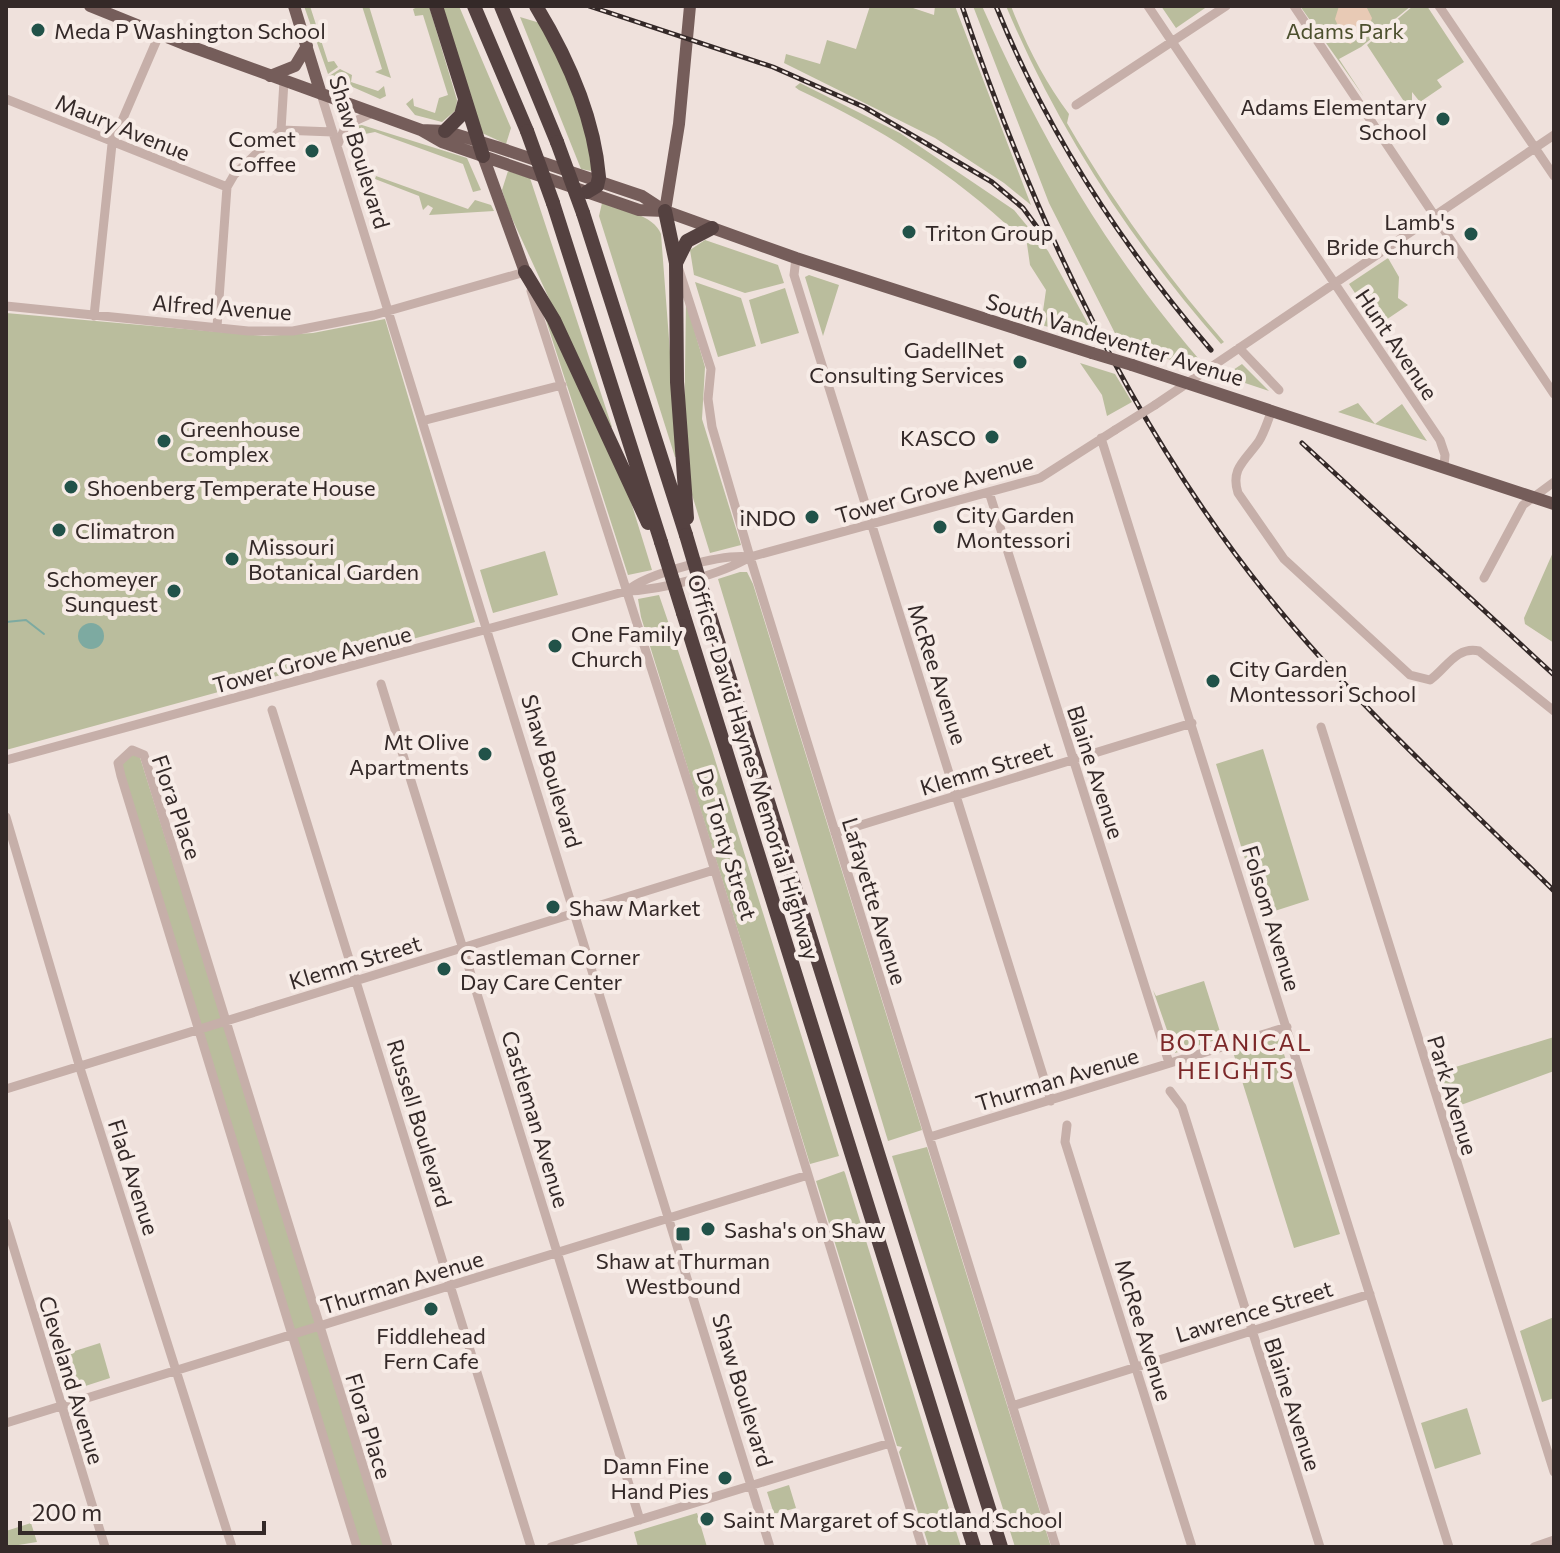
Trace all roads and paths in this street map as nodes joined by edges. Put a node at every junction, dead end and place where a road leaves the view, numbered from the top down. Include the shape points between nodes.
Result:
1 (90, 6) edge
2 (294, 6) edge
3 (436, 6) edge
4 (474, 6) edge
5 (501, 6) edge
6 (536, 6) edge
7 (690, 6) edge
8 (1148, 6) edge
9 (1226, 6) edge
10 (1294, 6) edge
11 (1439, 6) edge
12 (159, 35) junction
13 (1171, 41) junction
14 (307, 46) junction
15 (270, 76) junction
16 (284, 81) junction
17 (321, 94) junction
18 (6, 99) edge
19 (465, 100) junction
20 (1076, 105) dead end
21 (373, 113) junction
22 (281, 130) junction
23 (421, 130) junction
24 (445, 131) junction
25 (333, 132) junction
26 (1554, 135) edge
27 (112, 144) junction
28 (338, 148) junction
29 (480, 148) junction
30 (1535, 148) junction
31 (530, 158) junction
32 (509, 164) junction
33 (1554, 176) edge
34 (493, 186) junction
35 (227, 187) junction
36 (593, 187) junction
37 (665, 211) junction
38 (1435, 215) junction
39 (712, 228) junction
40 (796, 258) junction
41 (676, 263) junction
42 (525, 272) junction
43 (1334, 282) junction
44 (6, 306) edge
45 (388, 311) junction
46 (94, 316) junction
47 (217, 327) junction
48 (1239, 348) junction
49 (1187, 383) junction
50 (562, 385) junction
51 (1279, 390) dead end
52 (1554, 394) edge
53 (1272, 410) junction
54 (422, 421) junction
55 (1101, 438) junction
56 (1444, 466) junction
57 (1554, 482) edge
58 (989, 492) junction
59 (1532, 496) junction
60 (1554, 504) edge
61 (871, 525) junction
62 (686, 535) junction
63 (661, 542) junction
64 (750, 557) junction
65 (1484, 578) dead end
66 (627, 591) junction
67 (487, 629) junction
68 (381, 684) dead end
69 (272, 710) dead end
70 (1554, 711) edge
71 (1192, 723) junction
72 (1321, 727) dead end
73 (6, 760) edge
74 (1074, 760) junction
75 (956, 796) junction
76 (6, 817) edge
77 (835, 833) junction
78 (714, 870) junction
79 (574, 914) junction
80 (464, 947) junction
81 (357, 981) junction
82 (226, 1021) junction
83 (1287, 1027) junction
84 (197, 1030) junction
85 (1169, 1063) junction
86 (80, 1068) junction
87 (6, 1089) edge
88 (1170, 1091) dead end
89 (1051, 1101) junction
90 (1067, 1125) dead end
91 (930, 1137) junction
92 (808, 1175) junction
93 (670, 1219) junction
94 (6, 1223) edge
95 (559, 1253) junction
96 (452, 1286) junction
97 (1370, 1294) junction
98 (319, 1326) junction
99 (1251, 1331) junction
100 (291, 1334) junction
101 (1134, 1367) junction
102 (177, 1370) junction
103 (61, 1406) junction
104 (1012, 1406) junction
105 (6, 1423) edge
106 (890, 1443) junction
107 (1554, 1472) edge
108 (752, 1486) junction
109 (640, 1520) junction
110 (1554, 1540) edge
111 (105, 1547) edge
112 (232, 1547) edge
113 (357, 1547) edge
114 (388, 1547) edge
115 (531, 1547) edge
116 (551, 1547) edge
117 (770, 1547) edge
118 (922, 1547) edge
119 (974, 1547) edge
120 (1001, 1547) edge
121 (1056, 1547) edge
122 (1192, 1547) edge
123 (1320, 1547) edge
124 (1449, 1547) edge
125 (1534, 1547) edge

1 - 12 main road, South Vandeventer Avenue
2 - 14 main road, Shaw Boulevard
3 - 19 highway
4 - 63 highway, Officer David Haynes Memorial Highway, bridge via 553,203
5 - 62 highway, Officer David Haynes Memorial Highway, bridge via 583,213
6 - 36 highway via 584,108
7 - 37 main road
8 - 13 street, Hunt Avenue
9 - 13 street
10 - 38 street
11 - 30 street
12 - 15 main road, South Vandeventer Avenue
12 - 27 street
13 - 20 street
13 - 43 street, Hunt Avenue
14 - 15 main road via 295,66
14 - 17 main road, Shaw Boulevard
15 - 16 main road, South Vandeventer Avenue
16 - 17 main road, South Vandeventer Avenue
16 - 22 street
17 - 21 main road, South Vandeventer Avenue
17 - 25 street, Shaw Boulevard
18 - 27 street, Maury Avenue
19 - 24 highway via 461,115
19 - 29 highway
21 - 23 main road, South Vandeventer Avenue
21 - 28 street via 346,125
22 - 25 street
22 - 35 street
23 - 24 main road, South Vandeventer Avenue
23 - 29 main road, South Vandeventer Avenue
24 - 29 main road, South Vandeventer Avenue
25 - 28 street, Shaw Boulevard
26 - 30 street, Tower Grove Avenue
27 - 35 street, Maury Avenue
27 - 46 street
28 - 45 street, Shaw Boulevard
29 - 31 main road, South Vandeventer Avenue
29 - 32 main road, South Vandeventer Avenue
29 - 34 main road, De Tonty Street
30 - 33 street
30 - 38 street, Tower Grove Avenue
31 - 32 main road
31 - 36 main road, South Vandeventer Avenue
32 - 34 main road
32 - 36 main road, South Vandeventer Avenue
34 - 42 main road, De Tonty Street
35 - 47 street
36 - 37 main road, South Vandeventer Avenue via 639,210
37 - 39 main road, South Vandeventer Avenue
37 - 41 highway
38 - 43 street, Tower Grove Avenue
38 - 52 street
39 - 40 main road, South Vandeventer Avenue
39 - 41 highway via 687,241
40 - 49 main road, South Vandeventer Avenue, bridge
40 - 61 street, McRee Avenue via 794,275
41 - 62 highway
41 - 64 street, Lafayette Avenue via 711,369 712,427
42 - 45 street, Alfred Avenue
42 - 50 street, De Tonty Street
42 - 63 highway
43 - 48 street, Tower Grove Avenue
43 - 56 street, Hunt Avenue via 1444,448
44 - 46 street, Alfred Avenue
45 - 47 street, Alfred Avenue via 293,331
45 - 54 street, Shaw Boulevard
46 - 47 street, Alfred Avenue
48 - 49 street, Tower Grove Avenue
48 - 51 street
49 - 53 main road, South Vandeventer Avenue
49 - 55 street, Tower Grove Avenue, bridge
50 - 54 street
50 - 66 street, De Tonty Street
53 - 56 main road, South Vandeventer Avenue
53 - 70 street via 1265,431 1236,469 1234,482 1284,559 1410,675 1430,680 1456,655 1479,651
54 - 67 street, Shaw Boulevard
55 - 58 street, Tower Grove Avenue via 1047,475
55 - 71 street, Folsom Avenue
56 - 59 main road, South Vandeventer Avenue
57 - 59 street
58 - 61 street, Tower Grove Avenue
58 - 74 street, Blaine Avenue
59 - 60 main road, South Vandeventer Avenue
59 - 65 street
61 - 64 street, Tower Grove Avenue
61 - 75 street, McRee Avenue
62 - 120 highway, Officer David Haynes Memorial Highway, bridge
63 - 119 highway, Officer David Haynes Memorial Highway, bridge
64 - 66 street, Tower Grove Avenue via 656,588
64 - 77 street, Lafayette Avenue
66 - 67 street, Tower Grove Avenue
66 - 78 street, De Tonty Street
67 - 73 street, Tower Grove Avenue
67 - 79 street, Shaw Boulevard
68 - 80 street, Castleman Avenue
69 - 81 street, Russell Boulevard
71 - 74 street, Klemm Street
71 - 83 street, Folsom Avenue
72 - 107 street, Park Avenue
74 - 75 street, Klemm Street
74 - 85 street, Blaine Avenue
75 - 77 street, Klemm Street
75 - 89 street, McRee Avenue
76 - 86 street, Flad Avenue
77 - 91 street, Lafayette Avenue
78 - 79 street, Klemm Street
78 - 92 street, De Tonty Street
79 - 80 street, Klemm Street
79 - 93 street, Shaw Boulevard
80 - 81 street, Klemm Street
80 - 95 street, Castleman Avenue
81 - 82 street, Klemm Street
81 - 96 street, Russell Boulevard
82 - 84 street, Klemm Street
82 - 84 street, Flora Place via 144,755 132,750 118,763 121,776
82 - 98 street, Flora Place
83 - 85 street, Thurman Avenue
83 - 97 street, Folsom Avenue
84 - 86 street, Klemm Street
84 - 100 street, Flora Place
85 - 89 street, Thurman Avenue
86 - 87 street, Klemm Street
86 - 102 street, Flad Avenue
88 - 99 street, Blaine Avenue via 1182,1107
89 - 91 street, Thurman Avenue
90 - 101 street, McRee Avenue via 1065,1142
91 - 104 street, Lafayette Avenue
92 - 93 street, Thurman Avenue
92 - 106 street, De Tonty Street
93 - 95 street, Thurman Avenue
93 - 108 street, Shaw Boulevard
94 - 103 street, Cleveland Avenue
95 - 96 street, Thurman Avenue
95 - 109 street, Castleman Avenue
96 - 98 street, Thurman Avenue
96 - 115 street, Russell Boulevard
97 - 99 street, Lawrence Street
97 - 124 street, Folsom Avenue
98 - 100 street, Thurman Avenue
98 - 114 street, Flora Place
99 - 101 street, Lawrence Street
99 - 123 street, Blaine Avenue
100 - 102 street, Thurman Avenue
100 - 113 street, Flora Place
101 - 104 street, Lawrence Street
101 - 122 street, McRee Avenue
102 - 103 street, Thurman Avenue
102 - 112 street, Flad Avenue
103 - 105 street, Thurman Avenue
103 - 111 street, Cleveland Avenue
104 - 121 street, Lafayette Avenue
106 - 108 street
106 - 118 street, De Tonty Street
108 - 109 street
108 - 117 street, Shaw Boulevard
109 - 116 street
110 - 125 street

